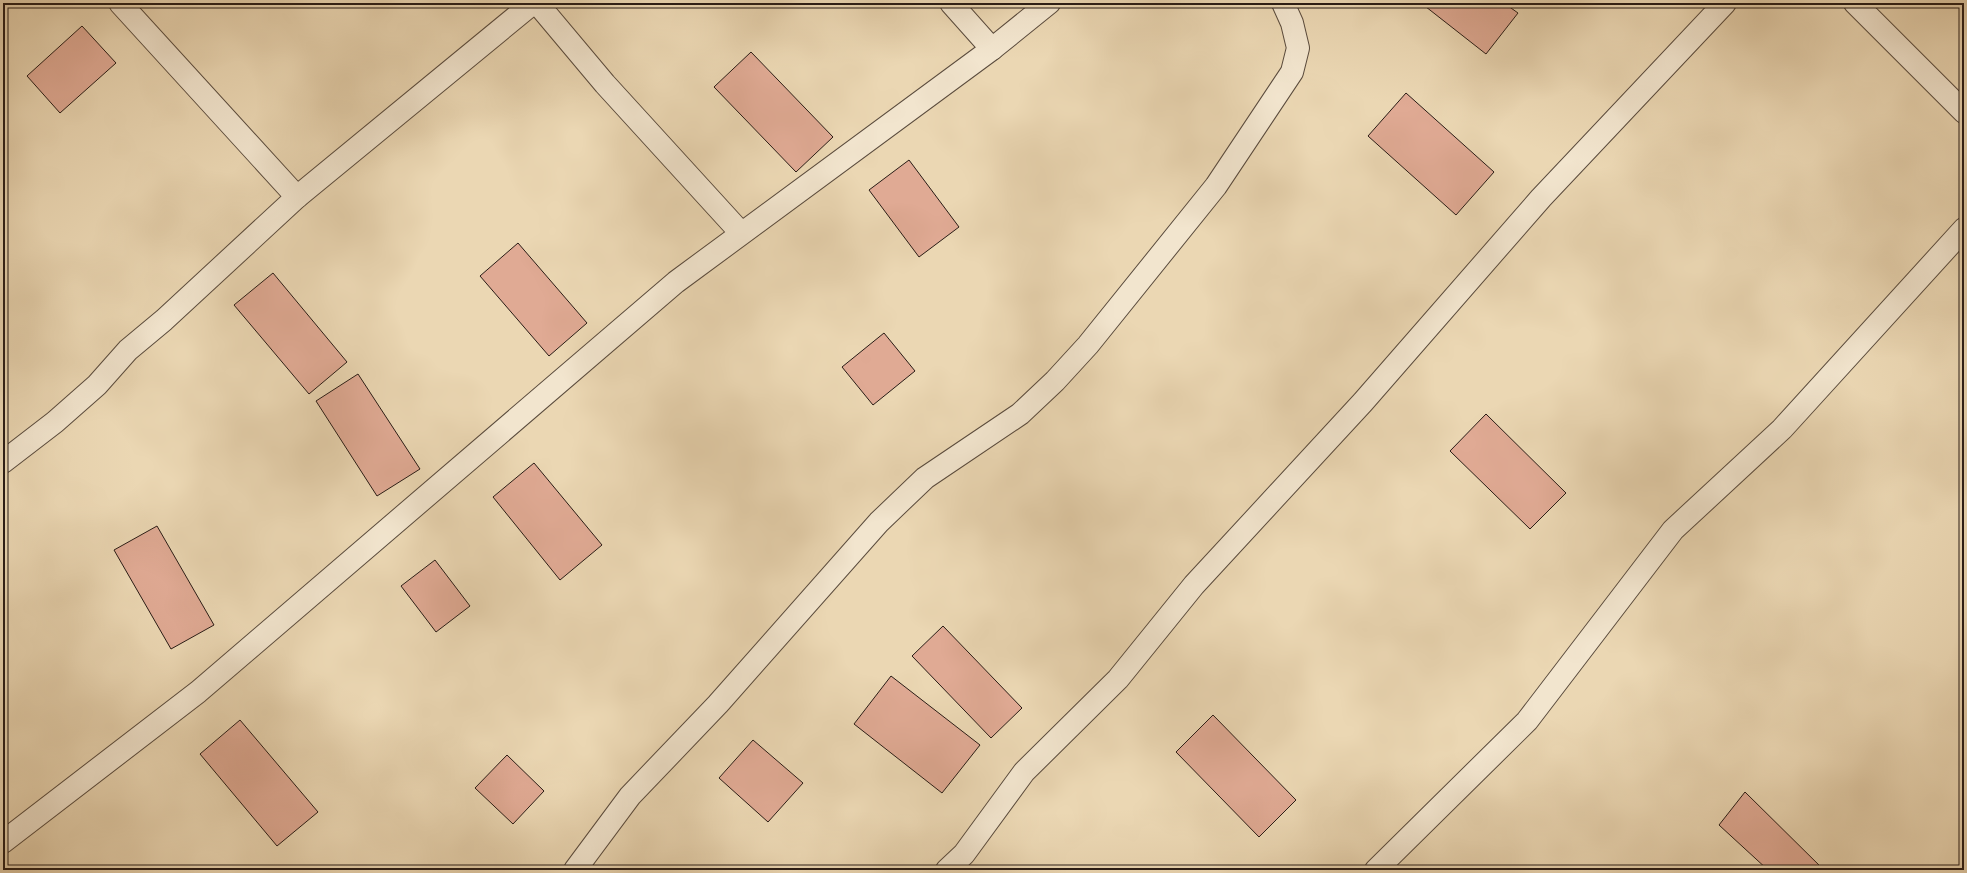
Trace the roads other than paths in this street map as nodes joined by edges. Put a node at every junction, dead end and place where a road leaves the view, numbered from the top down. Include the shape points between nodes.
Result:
1 (120, 3) edge
2 (534, 3) edge
3 (537, 3) edge
4 (951, 3) edge
5 (1049, 3) edge
6 (1283, 3) edge
7 (1724, 3) edge
8 (1855, 3) edge
9 (992, 49) junction
10 (1964, 112) edge
11 (297, 197) junction
12 (1964, 229) edge
13 (741, 233) junction
14 (3, 462) edge
15 (3, 842) edge
16 (575, 870) edge
17 (947, 870) edge
18 (1376, 870) edge

1 - 11 street
2 - 11 street
3 - 13 street via 605,84
4 - 9 street
5 - 9 street
6 - 16 street via 1292,23 1298,48 1292,72 1216,186 1088,345 1020,414 925,478 878,522 718,704 630,796
7 - 17 street via 1541,198 1363,402 1194,585 1118,679 1024,772 964,854
8 - 10 street
9 - 13 street
11 - 14 street via 128,350 96,385 55,422
12 - 18 street via 1782,429 1673,530 1527,722
13 - 15 street via 676,282 198,692

